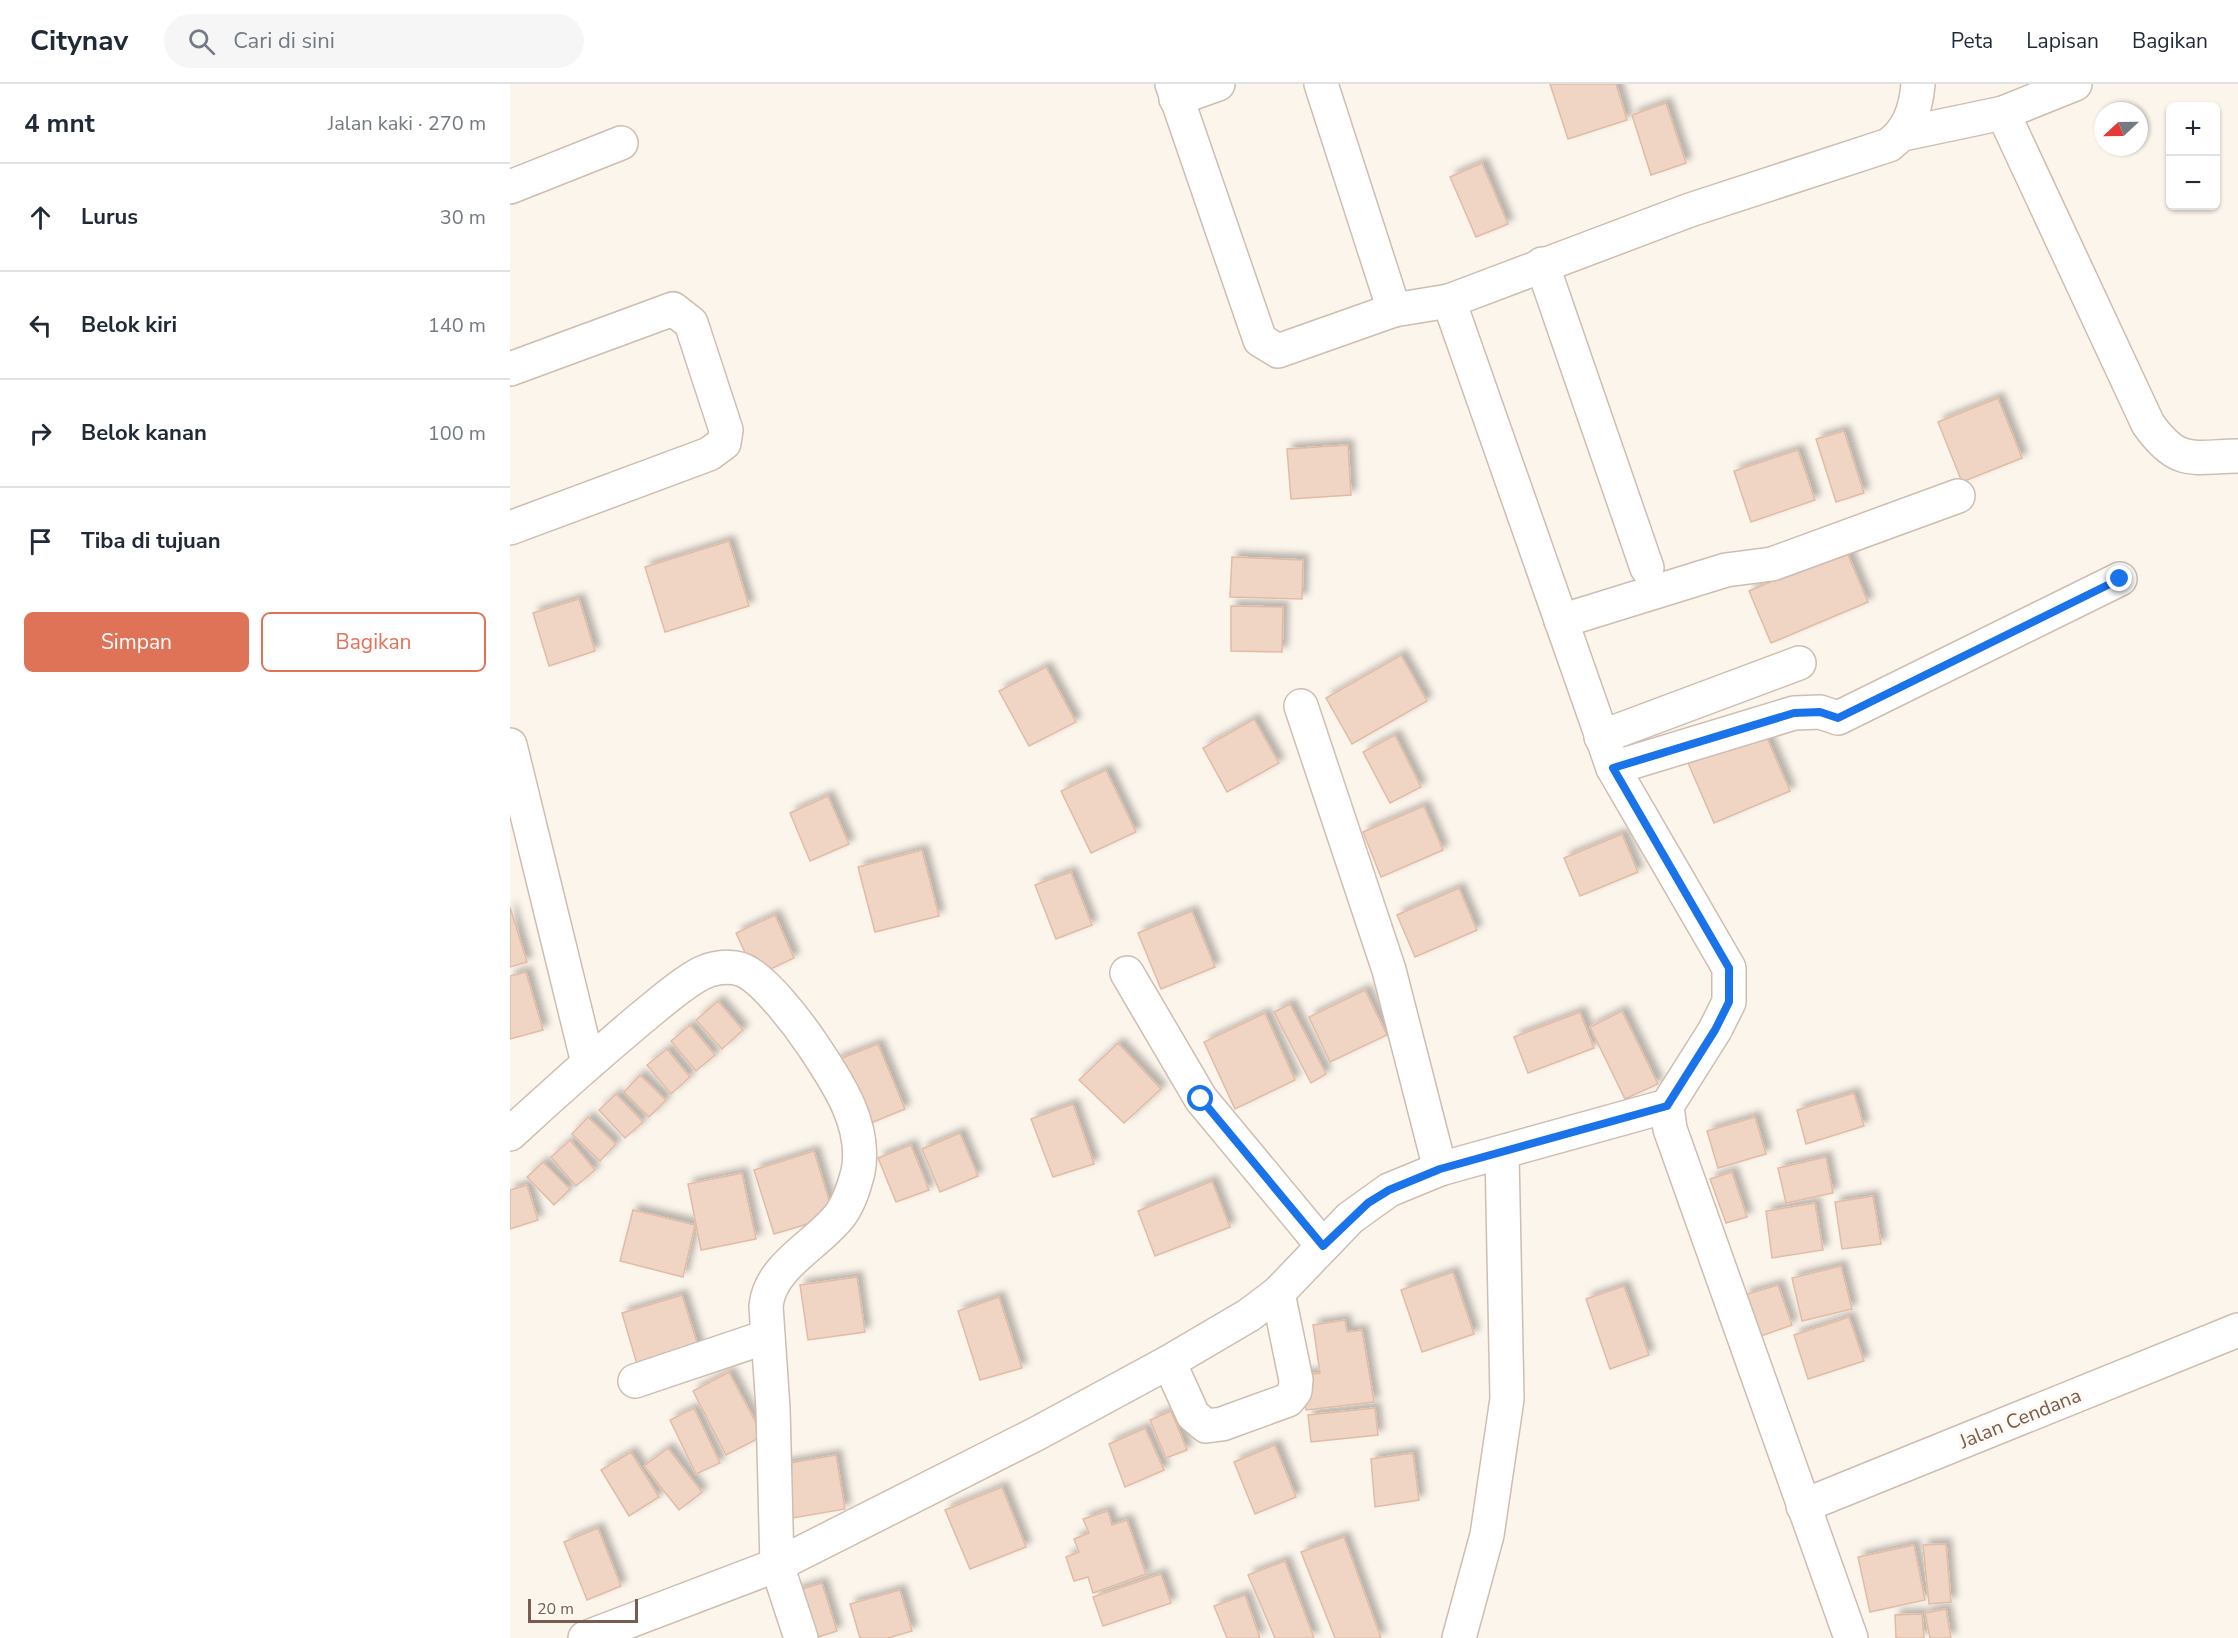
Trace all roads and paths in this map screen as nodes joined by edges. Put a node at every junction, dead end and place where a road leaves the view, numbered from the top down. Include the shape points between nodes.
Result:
1 (1218, 84) edge
2 (1321, 84) edge
3 (1918, 84) edge
4 (2075, 84) edge
5 (1174, 91) edge
6 (2003, 113) junction
7 (1903, 134) junction
8 (621, 143) dead end
9 (510, 187) edge
10 (1542, 264) junction
11 (1449, 301) junction
12 (1394, 310) junction
13 (510, 369) edge
14 (2238, 456) edge
15 (1958, 496) dead end
16 (510, 528) edge
17 (1647, 568) dead end
18 (2120, 579) dead end
19 (1561, 621) junction
20 (1799, 663) dead end
21 (1301, 706) dead end
22 (1601, 737) junction
23 (510, 745) edge
24 (1613, 768) junction
25 (1127, 973) dead end
26 (588, 1063) junction
27 (1667, 1106) junction
28 (510, 1134) edge
29 (1502, 1153) junction
30 (1440, 1169) junction
31 (1323, 1246) junction
32 (1278, 1293) junction
33 (2238, 1330) edge
34 (766, 1337) junction
35 (1169, 1362) junction
36 (635, 1381) dead end
37 (1803, 1506) junction
38 (777, 1565) junction
39 (585, 1638) edge
40 (801, 1638) edge
41 (1459, 1638) edge
42 (1851, 1638) edge

1 - 5 street
2 - 12 street
3 - 7 street via 1916,104
4 - 6 street
5 - 12 street via 1260,340 1278,351
6 - 7 street
6 - 14 street via 2148,423 2163,446 2184,457
7 - 10 street via 1889,145 1690,210
8 - 9 street
10 - 11 street
10 - 17 street
11 - 12 street
11 - 19 street
13 - 16 street via 673,309 691,323 726,430 724,443 709,454
15 - 19 street via 1772,564 1726,570
18 - 24 street via 1838,718 1820,712 1794,713
19 - 22 street
20 - 22 street
21 - 30 street via 1389,970
22 - 24 street
23 - 26 street
24 - 27 street via 1729,968 1729,1002
25 - 31 street via 1201,1099
26 - 28 street
26 - 34 street via 681,986 701,973 724,968 740,969 768,989 831,1072 853,1114 858,1168 853,1193 841,1214 767,1290
27 - 29 street
27 - 37 street via 1685,1178
29 - 30 street
29 - 41 street via 1507,1399 1487,1535
30 - 31 street via 1368,1203
31 - 32 street
32 - 35 street via 1249,1315
32 - 35 street via 1296,1380 1295,1391 1288,1400 1206,1426 1193,1415
33 - 37 street, Jalan Cendana
34 - 36 street
34 - 38 street via 773,1408
35 - 38 street
37 - 42 street
38 - 39 street
38 - 40 street

